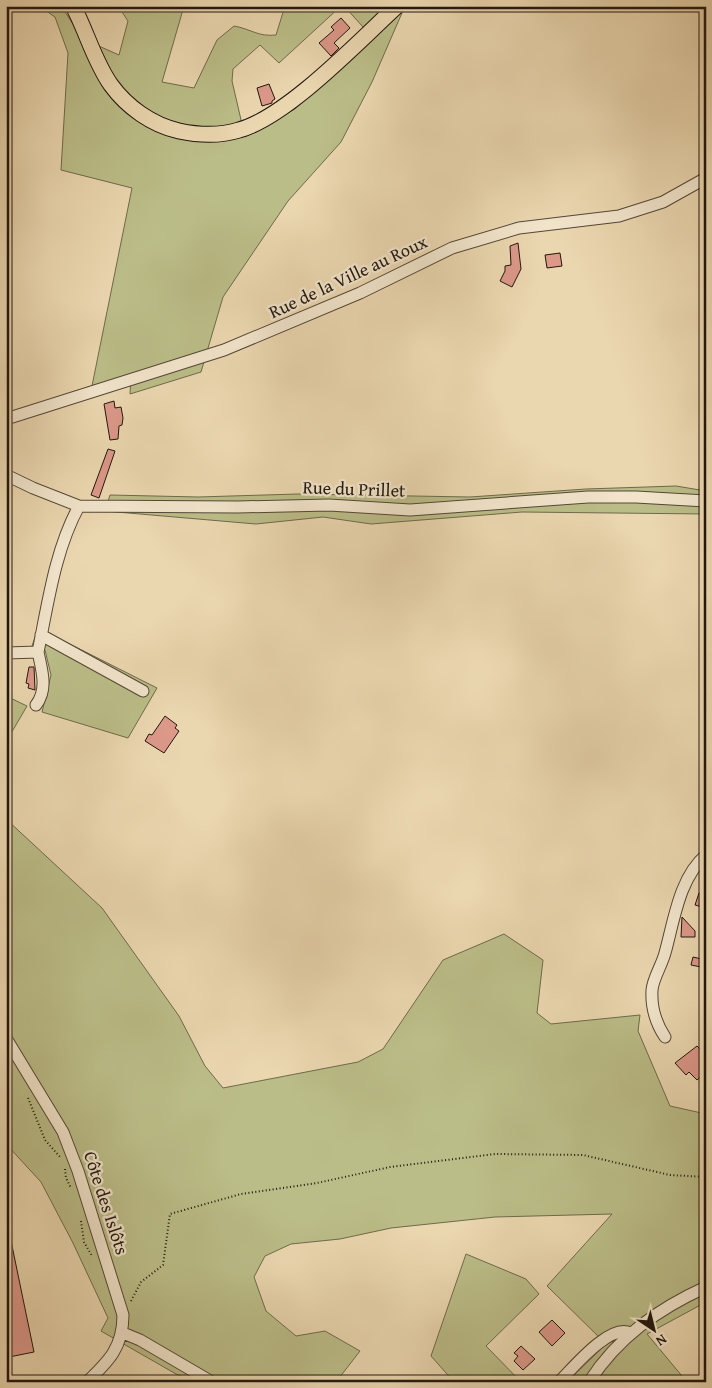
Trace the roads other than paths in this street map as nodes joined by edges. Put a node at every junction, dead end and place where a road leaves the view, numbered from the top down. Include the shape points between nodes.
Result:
1 (73, 6) edge
2 (397, 6) edge
3 (706, 178) edge
4 (6, 419) edge
5 (6, 475) edge
6 (706, 501) edge
7 (79, 506) junction
8 (41, 635) junction
9 (38, 652) junction
10 (6, 653) edge
11 (143, 691) dead end
12 (36, 705) dead end
13 (706, 855) edge
14 (664, 1037) dead end
15 (6, 1038) edge
16 (706, 1287) edge
17 (123, 1333) junction
18 (630, 1334) junction
19 (87, 1382) edge
20 (212, 1382) edge
21 (559, 1382) edge
22 (589, 1382) edge

1 - 2 main road via 98,63 127,104 167,128 194,134 240,130 273,114 300,94
3 - 4 street, Rue de la Ville au Roux via 663,202 619,216 519,228 452,248 360,293 224,350
5 - 7 street, Rue du Prillet
6 - 7 street, Rue du Prillet via 588,497 410,510 329,505
7 - 8 street via 69,524 59,556
8 - 9 street
8 - 11 street
9 - 10 street
9 - 12 street via 43,696
13 - 14 street via 695,864 677,908 652,989 654,1021
15 - 17 street, Côte des Islôts via 63,1132 123,1314
16 - 18 street via 670,1305
17 - 19 street, Côte des Islôts via 113,1354
17 - 20 street
18 - 21 street via 624,1330 607,1336
18 - 22 street via 610,1353

